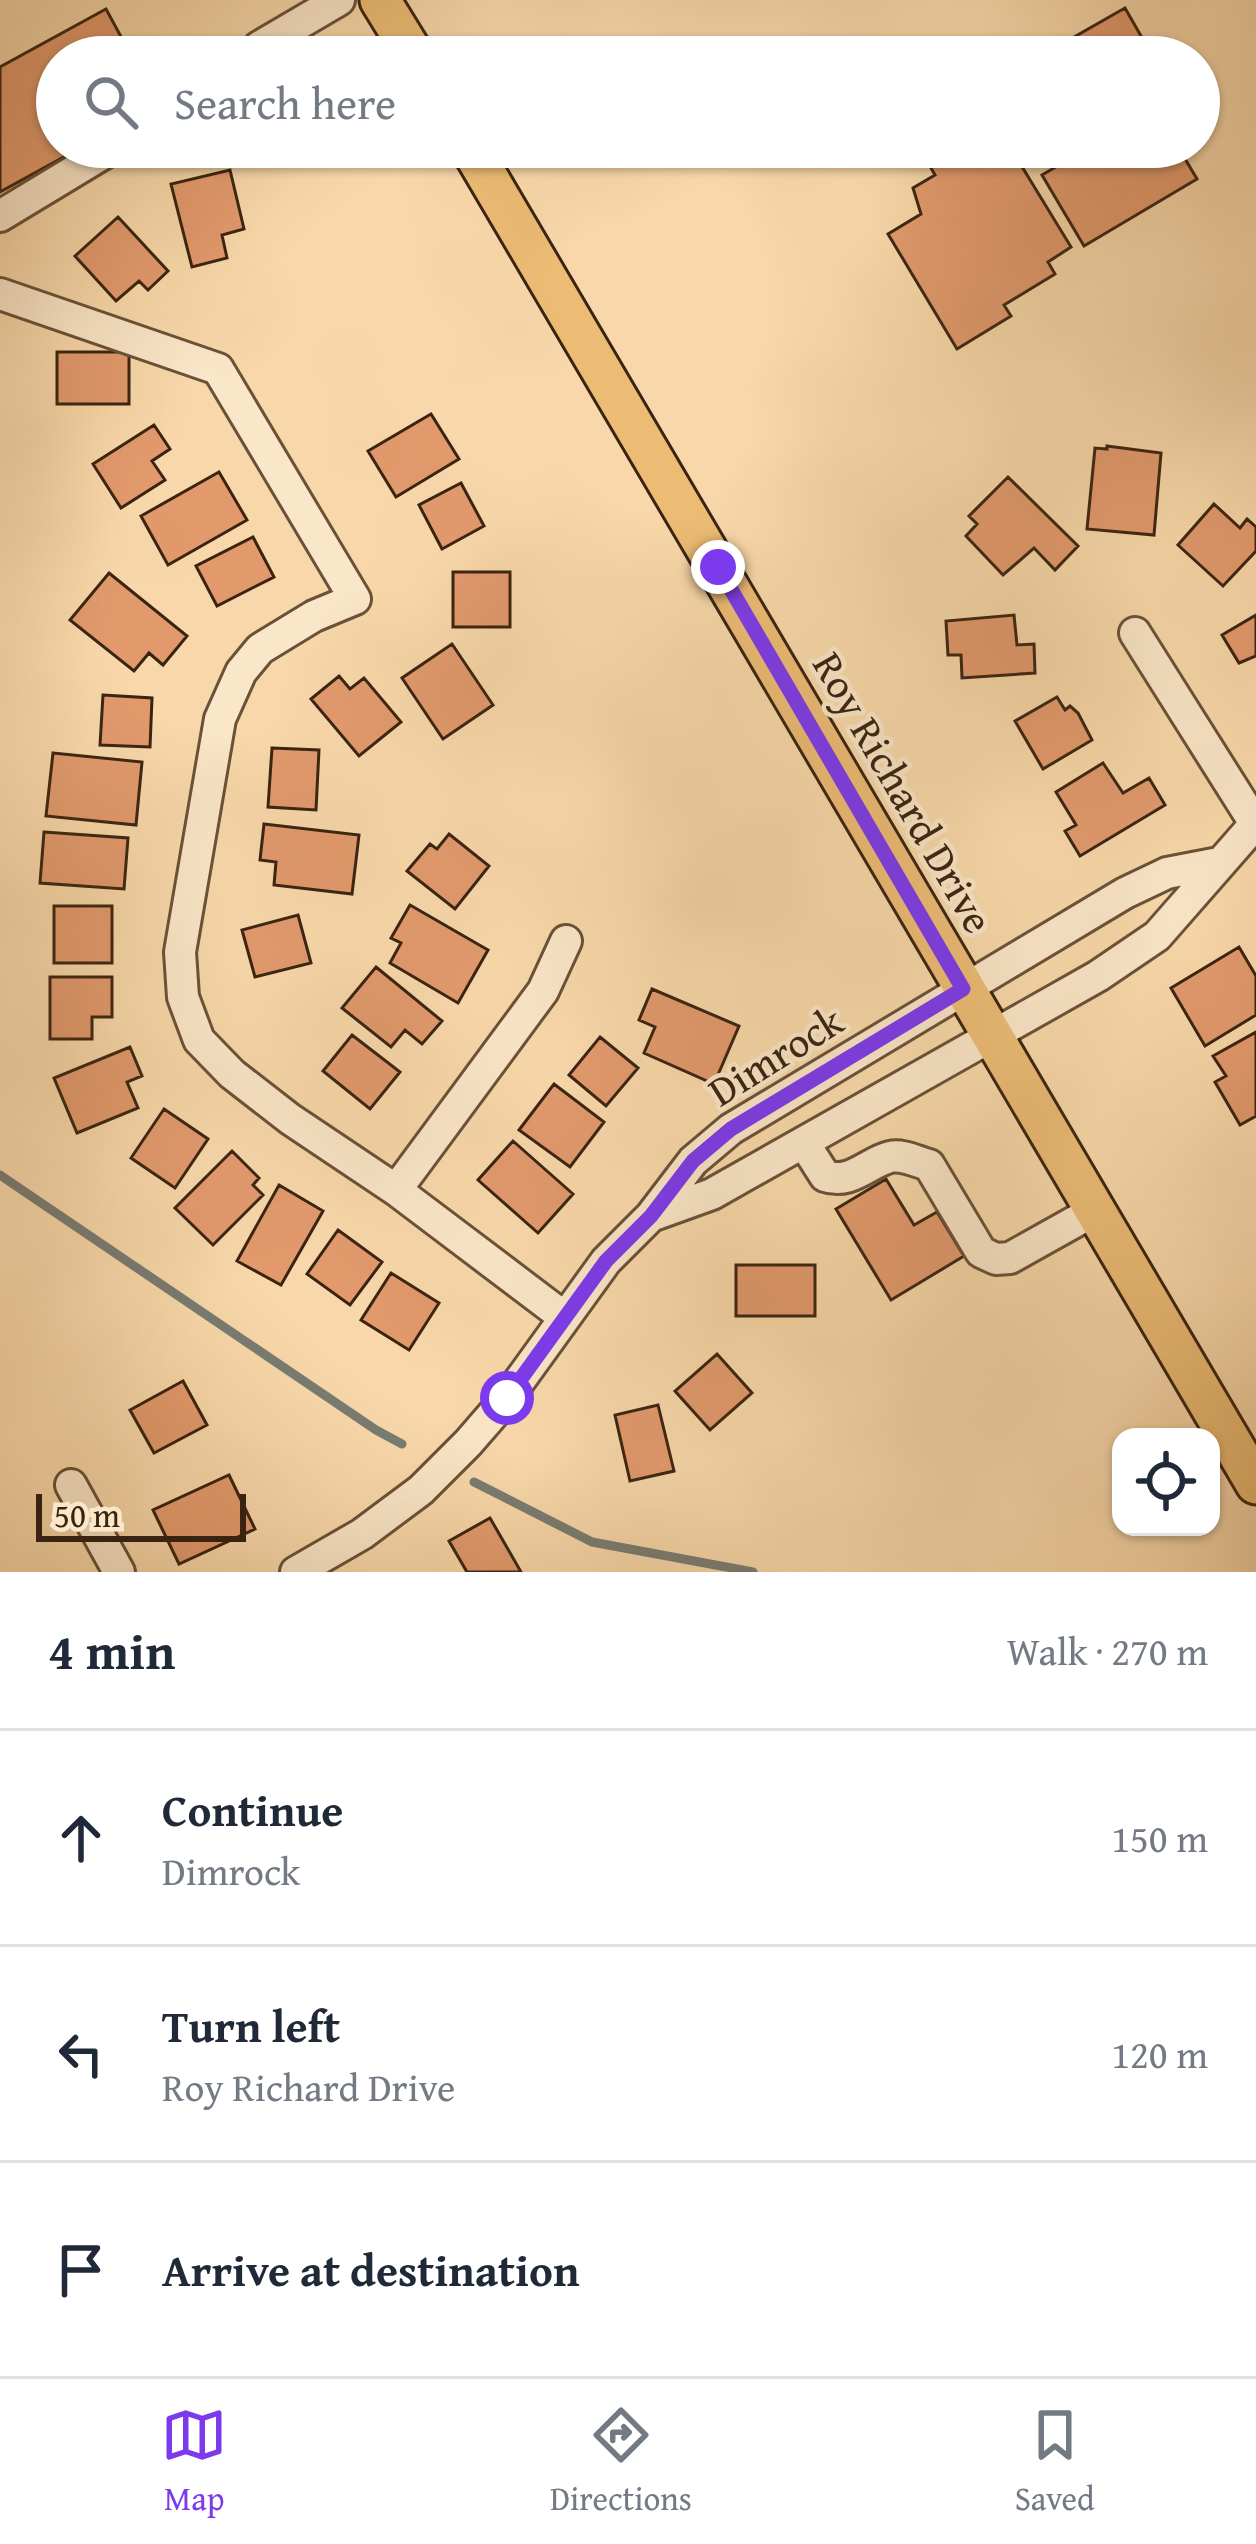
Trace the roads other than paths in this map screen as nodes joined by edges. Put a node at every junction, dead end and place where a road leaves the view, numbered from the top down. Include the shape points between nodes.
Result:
1 (339, 0) edge
2 (380, 0) edge
3 (278, 36) edge
4 (402, 36) edge
5 (79, 168) edge
6 (482, 168) edge
7 (0, 216) edge
8 (0, 294) edge
9 (1135, 633) dead end
10 (1256, 824) edge
11 (1219, 863) junction
12 (566, 940) dead end
13 (963, 989) junction
14 (991, 1038) junction
15 (805, 1143) junction
16 (396, 1190) junction
17 (1094, 1211) junction
18 (651, 1216) junction
19 (564, 1317) junction
20 (1256, 1484) edge
21 (71, 1485) dead end
22 (119, 1572) edge
23 (296, 1572) edge

1 - 3 street
2 - 4 main road
5 - 7 street
6 - 13 main road, Roy Richard Drive
8 - 16 street via 218,369 355,599 260,649 220,719 180,952 183,998 199,1040 232,1074
9 - 10 street
10 - 11 street, Dimrock
11 - 13 street, Dimrock via 1167,873 1125,893
11 - 14 street, Dimrock via 1157,936
12 - 16 street via 543,992
13 - 14 main road, Roy Richard Drive
13 - 18 street, Dimrock via 731,1129 693,1161
14 - 15 street, Dimrock
14 - 17 main road, Roy Richard Drive
15 - 17 street via 825,1176 836,1179 888,1157 929,1166 981,1252 996,1259
15 - 18 street, Dimrock via 712,1194
16 - 19 street
17 - 20 main road, Roy Richard Drive
18 - 19 street, Dimrock
19 - 23 street, Dimrock via 507,1398 421,1490
21 - 22 street

